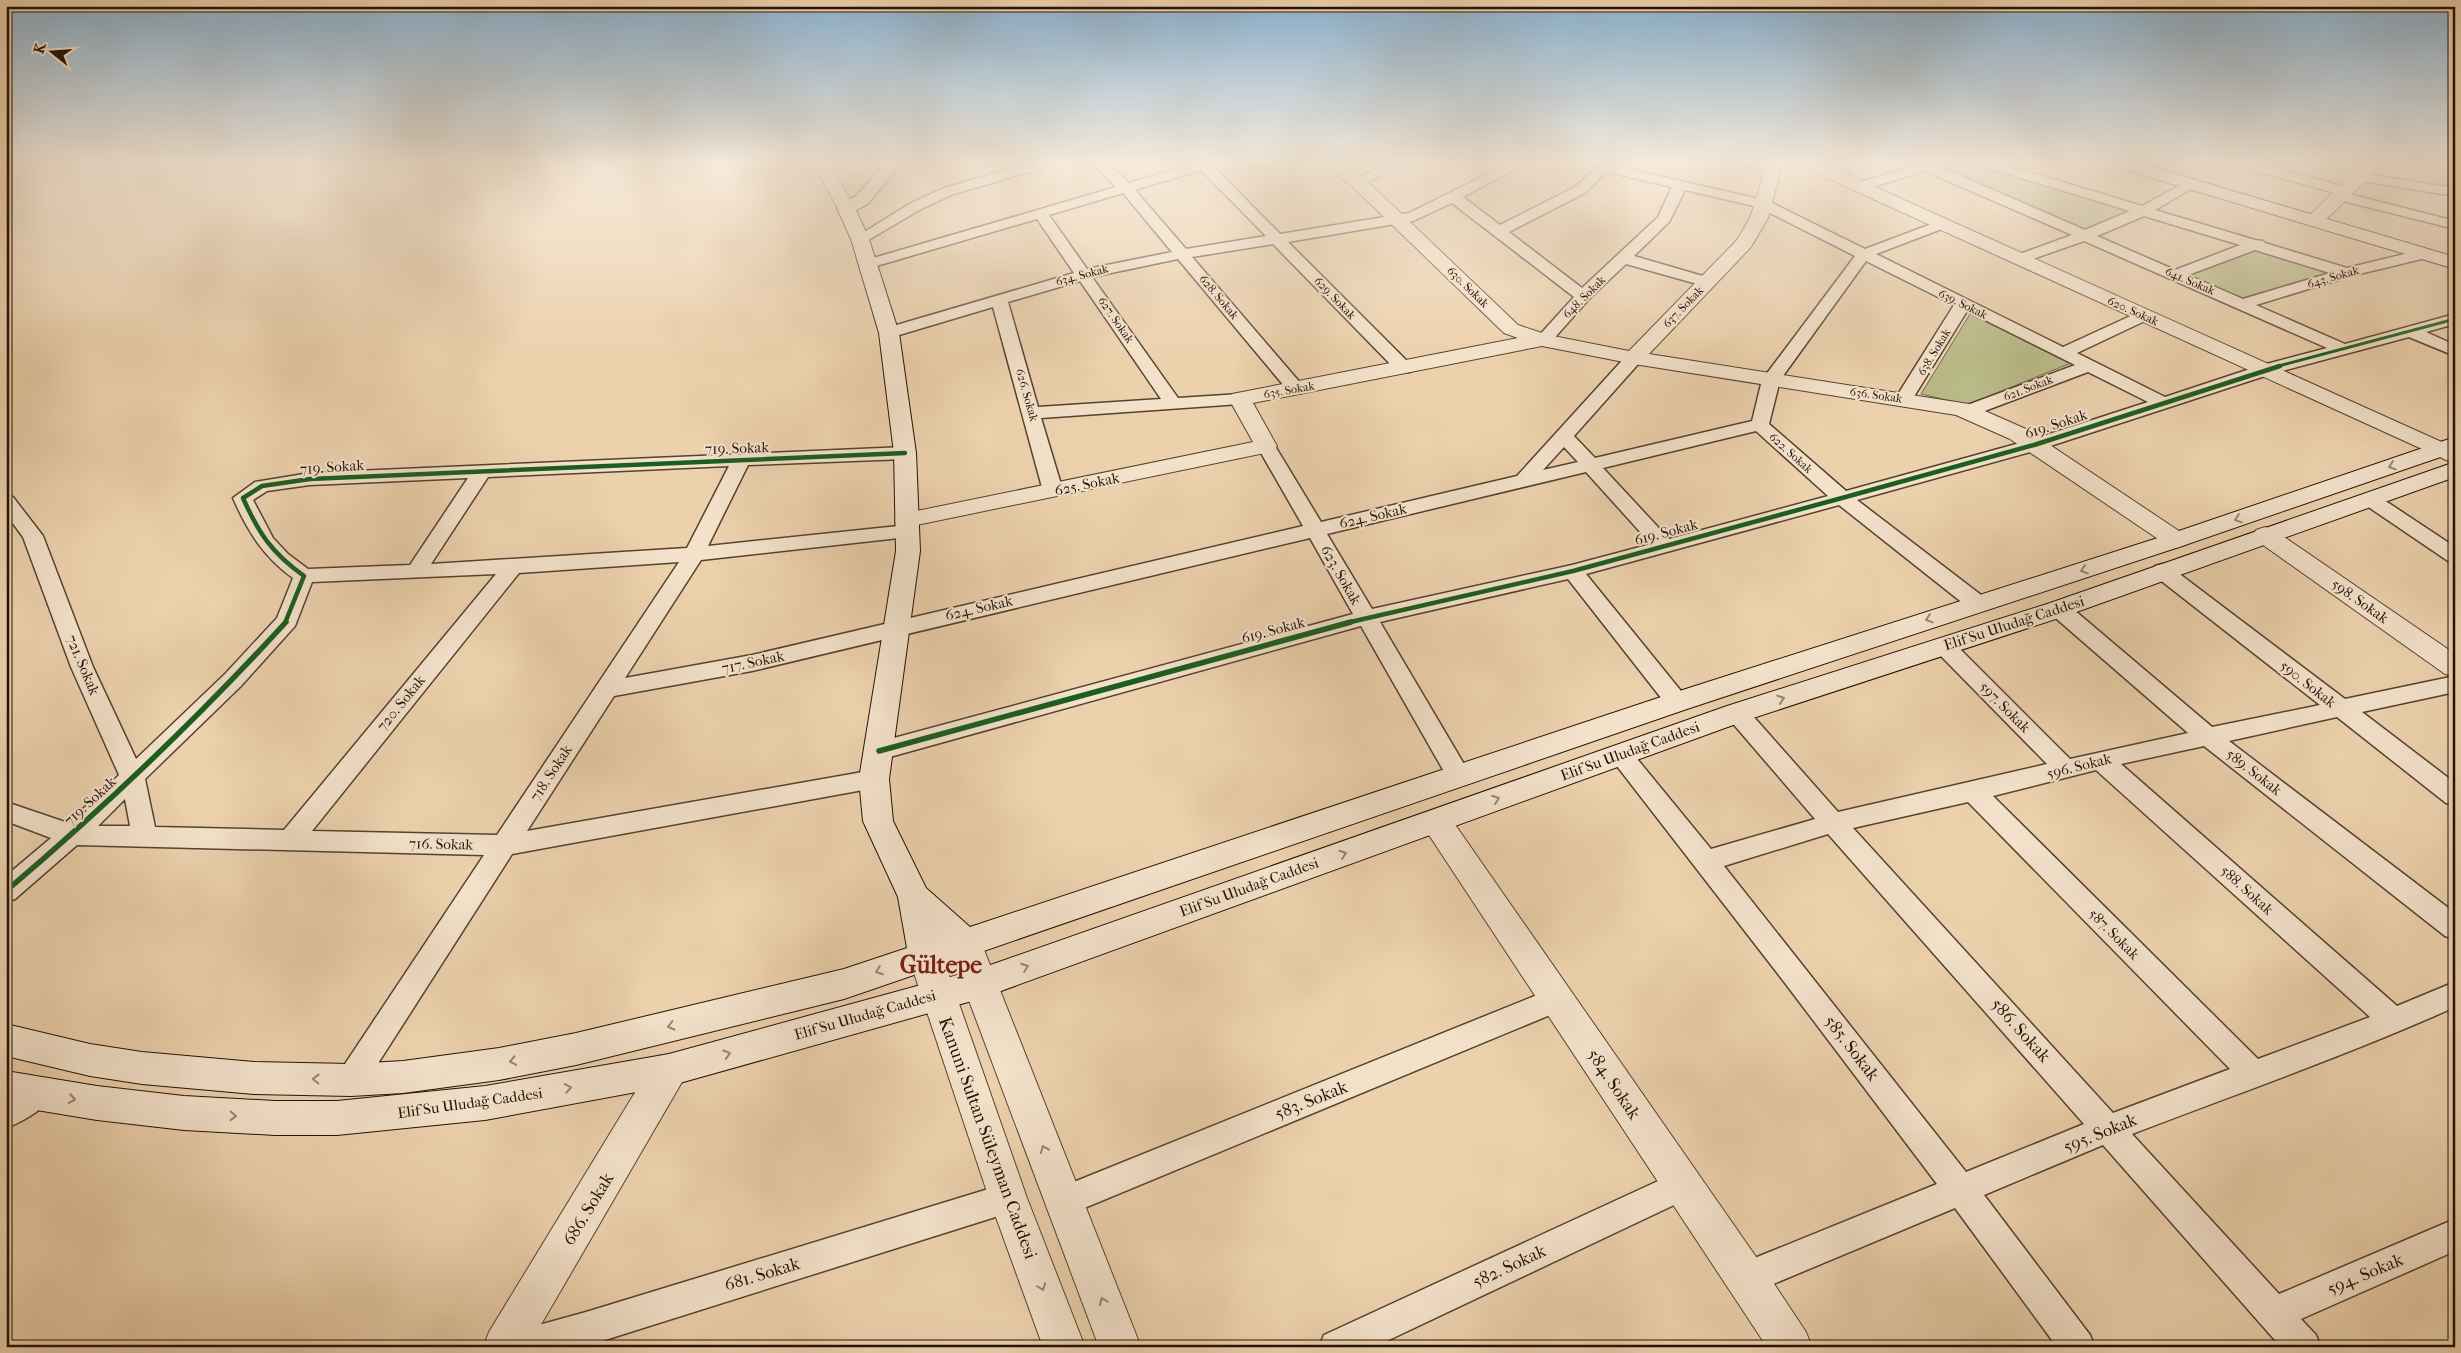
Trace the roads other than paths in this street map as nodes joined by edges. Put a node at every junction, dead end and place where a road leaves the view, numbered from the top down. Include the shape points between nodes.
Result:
1 (855, 227) edge
2 (880, 227) edge
3 (992, 227) edge
4 (1050, 227) edge
5 (1160, 227) edge
6 (1267, 227) edge
7 (1351, 227) edge
8 (1406, 227) edge
9 (1493, 227) edge
10 (1508, 227) edge
11 (1655, 227) edge
12 (1755, 227) edge
13 (1810, 227) edge
14 (1934, 227) edge
15 (1949, 227) edge
16 (2065, 227) edge
17 (2104, 227) edge
18 (2201, 227) edge
19 (2338, 227) edge
20 (1499, 232) junction
21 (2084, 236) junction
22 (1278, 238) junction
23 (860, 239) junction
24 (2258, 244) junction
25 (1183, 254) junction
26 (1864, 254) junction
27 (2425, 254) junction
28 (1623, 258) junction
29 (2019, 259) junction
30 (2455, 263) edge
31 (868, 264) junction
32 (2346, 273) junction
33 (1084, 274) junction
34 (2175, 275) junction
35 (1708, 282) junction
36 (1583, 296) junction
37 (999, 298) junction
38 (1963, 304) junction
39 (2242, 304) junction
40 (2143, 316) junction
41 (2455, 319) edge
42 (2410, 331) junction
43 (889, 333) junction
44 (1542, 340) junction
45 (2343, 349) junction
46 (2455, 352) edge
47 (2063, 353) junction
48 (1634, 358) junction
49 (2089, 366) junction
50 (1404, 368) junction
51 (2265, 370) junction
52 (1771, 380) junction
53 (1296, 389) junction
54 (1240, 399) junction
55 (1904, 400) junction
56 (2164, 402) junction
57 (1174, 404) junction
58 (1968, 411) junction
59 (1032, 413) junction
60 (1760, 425) junction
61 (1564, 436) junction
62 (2034, 445) junction
63 (1266, 446) junction
64 (905, 453) junction
65 (2450, 455) edge
66 (741, 461) junction
67 (1590, 465) junction
68 (482, 471) junction
69 (1524, 480) junction
70 (1052, 491) junction
71 (1842, 498) junction
72 (2371, 500) junction
73 (6, 501) edge
74 (908, 526) junction
75 (1315, 530) junction
76 (2265, 535) junction
77 (2176, 540) junction
78 (1664, 546) junction
79 (694, 554) junction
80 (2455, 556) edge
81 (513, 567) junction
82 (1573, 570) junction
83 (416, 571) junction
84 (2162, 571) junction
85 (304, 576) junction
86 (1978, 603) junction
87 (2060, 609) junction
88 (1365, 618) junction
89 (898, 627) junction
90 (1944, 646) junction
91 (2455, 667) edge
92 (2455, 684) edge
93 (606, 689) junction
94 (1677, 702) junction
95 (2338, 707) junction
96 (1738, 713) junction
97 (2208, 737) junction
98 (879, 751) junction
99 (1621, 755) junction
100 (2100, 760) junction
101 (2066, 768) junction
102 (1459, 776) junction
103 (133, 778) junction
104 (874, 779) junction
105 (1973, 792) junction
106 (2455, 796) edge
107 (6, 811) edge
108 (1436, 821) junction
109 (1834, 823) junction
110 (72, 835) junction
111 (144, 836) junction
112 (290, 840) junction
113 (504, 845) junction
114 (1706, 861) junction
115 (6, 891) edge
116 (914, 897) junction
117 (2455, 928) edge
118 (964, 942) junction
119 (925, 955) junction
120 (979, 984) junction
121 (937, 994) junction
122 (2455, 994) edge
123 (1557, 999) junction
124 (2394, 1021) junction
125 (6, 1040) edge
126 (669, 1070) junction
127 (2255, 1075) junction
128 (351, 1080) junction
129 (22, 1090) edge
130 (6, 1114) edge
131 (2110, 1128) junction
132 (1682, 1185) junction
133 (1962, 1190) junction
134 (1008, 1198) junction
135 (1065, 1201) junction
136 (2455, 1235) edge
137 (1747, 1278) junction
138 (2275, 1313) junction
139 (504, 1347) edge
140 (515, 1347) edge
141 (1064, 1347) edge
142 (1120, 1347) edge
143 (1336, 1347) edge
144 (1791, 1347) edge
145 (2078, 1347) edge
146 (2304, 1347) edge

1 - 23 main road
2 - 23 street
3 - 31 street
4 - 33 street, 627. Sokak
5 - 25 street, 628. Sokak
6 - 22 street, 629. Sokak
7 - 22 street, 634. Sokak
8 - 44 main road, 630. Sokak via 1511,329
9 - 20 street
10 - 20 street
11 - 28 street, 648. Sokak
12 - 35 main road, 637. Sokak via 1745,243
13 - 26 street, 639. Sokak
14 - 26 street
15 - 29 main road, 620. Sokak
16 - 21 street, 641. Sokak
17 - 21 street
18 - 24 street
19 - 27 main road
20 - 36 street
21 - 29 street
21 - 34 street, 641. Sokak
22 - 25 street, 634. Sokak
22 - 50 street, 629. Sokak
23 - 31 main road
24 - 32 street
24 - 34 street
25 - 33 street, 634. Sokak
25 - 53 street, 628. Sokak
26 - 38 street, 639. Sokak
26 - 52 street, 622. Sokak
27 - 30 main road
27 - 32 street, 643. Sokak
28 - 35 street
28 - 36 street, 648. Sokak
29 - 40 main road, 620. Sokak
31 - 43 main road
32 - 39 street, 643. Sokak
33 - 37 street, 634. Sokak
33 - 57 street, 627. Sokak
34 - 39 street, 641. Sokak
35 - 48 main road, 637. Sokak
36 - 44 street, 648. Sokak
37 - 43 street, 634. Sokak
37 - 59 street, 626. Sokak
38 - 47 street, 639. Sokak
38 - 55 street, 638. Sokak
39 - 45 street, 641. Sokak
40 - 47 street
40 - 51 main road, 620. Sokak
41 - 42 street, 619. Sokak
42 - 45 street, 619. Sokak
42 - 46 street
43 - 64 main road
44 - 48 main road, 636. Sokak
44 - 50 main road, 635. Sokak
45 - 51 street, 619. Sokak
47 - 49 street, 639. Sokak
48 - 52 main road, 636. Sokak
48 - 61 street, 637. Sokak
49 - 56 street, 639. Sokak
49 - 58 street, 621. Sokak
50 - 53 main road, 635. Sokak
51 - 56 street, 619. Sokak
51 - 65 main road, 620. Sokak
52 - 55 main road, 636. Sokak
52 - 60 street, 622. Sokak
53 - 54 main road, 635. Sokak
54 - 57 street, 635. Sokak
54 - 63 main road, 623. Sokak
55 - 58 main road, 636. Sokak
56 - 62 street, 619. Sokak
57 - 59 street, 635. Sokak
58 - 62 main road, 636. Sokak via 2006,427
59 - 70 street, 626. Sokak
60 - 67 street, 624. Sokak
60 - 71 street, 622. Sokak
61 - 67 street
61 - 69 street, 637. Sokak
62 - 71 street, 619. Sokak
62 - 77 main road, 636. Sokak
63 - 70 main road, 625. Sokak
63 - 75 street, 623. Sokak
64 - 66 street, 719. Sokak
64 - 74 main road
65 - 72 main road, Elif Su Uludağ Caddesi
65 -> 77 main road, Elif Su Uludağ Caddesi
66 - 68 street, 719. Sokak
66 - 79 street, 718. Sokak
67 - 69 street, 624. Sokak
67 - 78 street
68 - 83 street
68 - 85 street, 719. Sokak via 310,479 262,486 243,498 260,537
69 - 75 street, 624. Sokak
70 - 74 main road, 625. Sokak
71 - 78 street, 619. Sokak
71 - 86 street, 622. Sokak
72 - 76 main road, Elif Su Uludağ Caddesi
72 - 80 street
73 - 103 street, 721. Sokak via 33,536 82,667
74 - 79 street
74 - 89 main road via 908,552
75 - 88 street, 623. Sokak
75 - 89 street, 624. Sokak
76 - 84 main road, Elif Su Uludağ Caddesi
76 - 91 main road, 598. Sokak
77 -> 86 main road, Elif Su Uludağ Caddesi
78 - 82 street, 619. Sokak
79 - 81 street
79 - 93 street, 718. Sokak
81 - 83 street
81 - 112 street, 720. Sokak
82 - 88 street, 619. Sokak
82 - 94 street
83 - 85 street
84 - 87 main road, Elif Su Uludağ Caddesi
84 - 95 street, 590. Sokak
85 - 103 street, 719. Sokak via 287,621 233,680
86 -> 94 main road, Elif Su Uludağ Caddesi
87 - 90 main road, Elif Su Uludağ Caddesi
87 - 97 street, 589. Sokak
88 - 98 street, 619. Sokak
88 - 102 street, 623. Sokak
89 - 93 street, 717. Sokak via 752,663
89 - 98 main road
96 -> 90 main road, Elif Su Uludağ Caddesi
90 - 101 street, 597. Sokak
92 - 95 street, 596. Sokak
93 - 113 street, 718. Sokak
94 - 102 main road, Elif Su Uludağ Caddesi
95 - 97 street, 596. Sokak
95 - 106 street, 590. Sokak
96 - 99 main road, Elif Su Uludağ Caddesi
96 - 109 street, 586. Sokak
97 - 100 street, 596. Sokak
97 - 117 street, 589. Sokak
98 - 104 main road
108 -> 99 main road, Elif Su Uludağ Caddesi
99 - 114 street, 585. Sokak
100 - 101 street, 596. Sokak
100 - 124 street, 588. Sokak
101 - 105 street, 596. Sokak
102 - 118 main road, Elif Su Uludağ Caddesi
103 - 110 street, 719. Sokak
103 - 111 street, 721. Sokak
104 - 113 street, 716. Sokak
104 - 116 main road via 878,821
105 - 109 street, 596. Sokak
105 - 127 street, 587. Sokak
107 - 110 street, 716. Sokak
120 -> 108 main road, Elif Su Uludağ Caddesi
108 - 123 main road, 584. Sokak
109 - 114 street, 596. Sokak
109 - 131 street, 586. Sokak
110 - 111 street, 716. Sokak
110 - 115 street, 719. Sokak
111 - 112 street, 716. Sokak
112 - 113 street, 716. Sokak
113 - 128 street, 718. Sokak
114 - 133 street, 585. Sokak
116 - 118 main road
116 - 119 main road, Kanuni Sultan Süleyman Caddesi
118 - 119 main road, Elif Su Uludağ Caddesi
118 - 120 main road
119 - 121 main road, Kanuni Sultan Süleyman Caddesi
119 -> 128 main road, Elif Su Uludağ Caddesi via 844,984 576,1048 452,1071
120 - 121 main road, Elif Su Uludağ Caddesi
135 -> 120 main road
126 -> 121 main road, Elif Su Uludağ Caddesi
121 - 134 main road, Kanuni Sultan Süleyman Caddesi
122 - 124 street, 595. Sokak
123 - 132 main road, 584. Sokak
123 - 135 street, 583. Sokak
124 - 127 street, 595. Sokak
128 -> 125 main road, Elif Su Uludağ Caddesi via 254,1078 142,1068 90,1060
129 -> 126 main road, Elif Su Uludağ Caddesi via 97,1104 184,1113 337,1118 485,1103
126 - 139 main road, 686. Sokak
127 - 131 street, 595. Sokak
129 - 130 street
131 - 133 street, 595. Sokak
131 - 138 street, 586. Sokak
132 - 137 main road, 584. Sokak
132 - 143 street, 582. Sokak
133 - 137 street, 595. Sokak
133 - 145 street, 585. Sokak
134 - 140 street, 681. Sokak via 586,1329
134 -> 141 main road, Kanuni Sultan Süleyman Caddesi
142 -> 135 main road
136 - 138 street, 594. Sokak
137 - 144 main road, 584. Sokak
138 - 146 street, 586. Sokak

